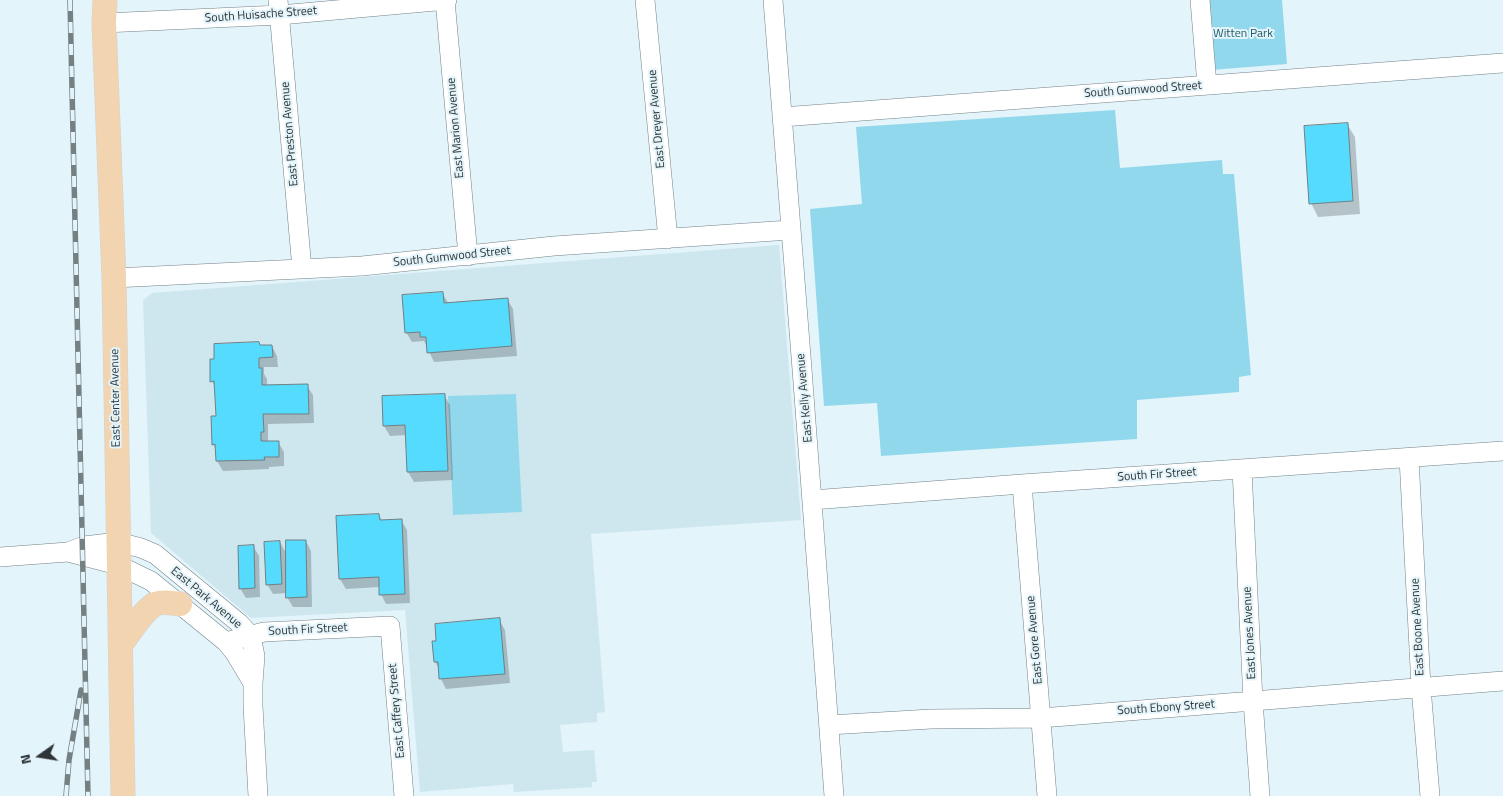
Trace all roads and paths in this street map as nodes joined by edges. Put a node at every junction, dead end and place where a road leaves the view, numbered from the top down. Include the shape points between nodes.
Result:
1 (105, 0) edge
2 (445, 0) edge
3 (646, 0) edge
4 (773, 0) edge
5 (1200, 0) edge
6 (279, 8) edge
7 (104, 24) junction
8 (1503, 63) edge
9 (1207, 85) junction
10 (782, 117) junction
11 (790, 230) junction
12 (668, 239) junction
13 (468, 256) junction
14 (302, 269) junction
15 (114, 278) junction
16 (1503, 451) edge
17 (1409, 458) junction
18 (1242, 469) junction
19 (1022, 484) junction
20 (812, 500) junction
21 (118, 554) junction
22 (0, 557) edge
23 (180, 604) junction
24 (390, 626) joint
25 (251, 636) junction
26 (226, 642) junction
27 (120, 645) junction
28 (1503, 681) edge
29 (252, 683) junction
30 (1421, 687) junction
31 (1253, 701) junction
32 (1041, 718) junction
33 (830, 725) junction
34 (123, 796) edge
35 (258, 796) edge
36 (404, 796) edge
37 (834, 796) edge
38 (1047, 796) edge
39 (1260, 796) edge
40 (1430, 796) edge

1 - 7 main road, East Center Avenue
2 - 6 street, South Huisache Street
2 - 13 street, East Marion Avenue
3 - 12 street, East Dreyer Avenue
4 - 10 street, East Kelly Avenue
5 - 9 street
6 - 7 street, South Huisache Street
6 - 14 street, East Preston Avenue
7 - 15 main road, East Center Avenue
8 - 9 street, South Gumwood Street
9 - 10 street, South Gumwood Street
10 - 11 street, East Kelly Avenue
11 - 12 street, South Gumwood Street
11 - 20 street, East Kelly Avenue
12 - 13 street, South Gumwood Street via 554,246
13 - 14 street, South Gumwood Street
14 - 15 street, South Gumwood Street
15 - 21 main road, East Center Avenue
16 - 17 street, South Fir Street
17 - 18 street, South Fir Street
17 - 30 street, East Boone Avenue
18 - 19 street, South Fir Street
18 - 31 street, East Jones Avenue
19 - 20 street, South Fir Street
19 - 32 street, East Gore Avenue
20 - 33 street, East Kelly Avenue
21 - 22 street via 68,552
21 - 23 street, East Park Avenue
21 - 25 street, East Park Avenue via 141,548 155,554
21 - 27 main road, East Center Avenue
23 - 26 street, East Park Avenue
23 - 27 main road via 156,604
24 - 25 street, South Fir Street via 264,632
24 - 36 street, East Caffery Street
25 - 26 street, South Fir Street
25 - 29 street, East Park Avenue via 255,656
26 - 29 street, East Park Avenue via 236,652
27 - 34 main road, East Center Avenue
28 - 30 street, South Ebony Street
29 - 35 street, East Park Avenue
30 - 31 street, South Ebony Street
30 - 40 street, East Boone Avenue
31 - 32 street, South Ebony Street
31 - 39 street, East Jones Avenue
32 - 33 street, South Ebony Street via 931,719
32 - 38 street, East Gore Avenue
33 - 37 street, East Kelly Avenue

